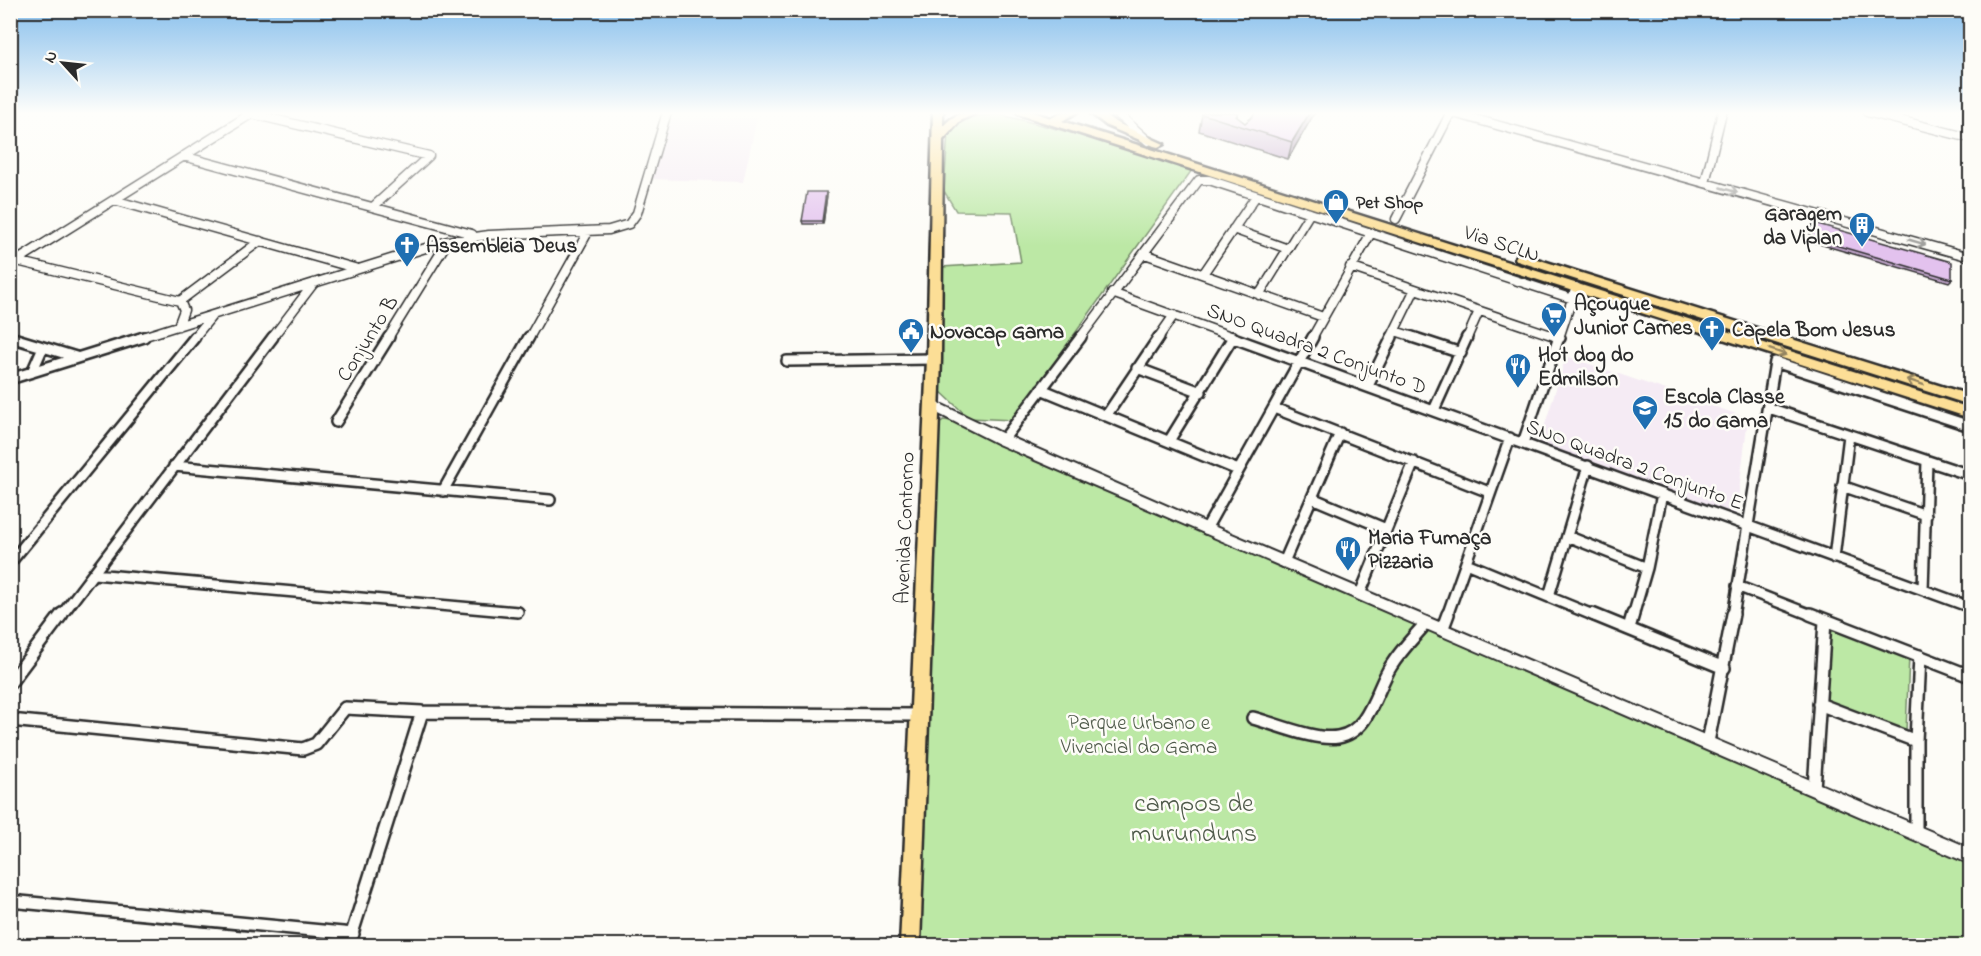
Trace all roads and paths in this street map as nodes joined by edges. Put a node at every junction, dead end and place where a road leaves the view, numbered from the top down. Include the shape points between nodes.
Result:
1 (182, 157) edge
2 (185, 157) edge
3 (428, 157) edge
4 (653, 157) edge
5 (939, 157) edge
6 (1182, 157) edge
7 (1427, 157) edge
8 (1611, 157) edge
9 (1712, 157) edge
10 (1197, 161) junction
11 (1706, 183) junction
12 (1256, 196) junction
13 (114, 200) junction
14 (374, 206) junction
15 (1310, 213) junction
16 (1396, 219) junction
17 (1233, 229) junction
18 (588, 232) junction
19 (1371, 232) junction
20 (477, 236) junction
21 (260, 241) junction
22 (448, 241) junction
23 (1288, 249) junction
24 (1145, 254) junction
25 (1971, 257) edge
26 (14, 263) edge
27 (1350, 267) junction
28 (358, 269) junction
29 (1203, 274) junction
30 (315, 283) junction
31 (1415, 289) junction
32 (1112, 293) junction
33 (1575, 293) junction
34 (1259, 295) junction
35 (180, 301) junction
36 (1479, 311) junction
37 (213, 315) junction
38 (1174, 315) junction
39 (1323, 317) junction
40 (1702, 321) junction
41 (178, 326) junction
42 (1725, 328) junction
43 (1395, 331) junction
44 (10, 337) edge
45 (1233, 337) junction
46 (1560, 338) junction
47 (43, 347) junction
48 (1461, 353) junction
49 (76, 357) junction
50 (934, 359) junction
51 (787, 361) dead end
52 (1300, 362) junction
53 (1137, 368) junction
54 (32, 372) junction
55 (10, 379) edge
56 (1368, 386) junction
57 (1041, 389) junction
58 (1201, 392) junction
59 (1971, 400) edge
60 (932, 405) junction
61 (1274, 408) junction
62 (1769, 408) junction
63 (1434, 410) junction
64 (1971, 413) edge
65 (1106, 416) junction
66 (336, 422) dead end
67 (1971, 426) edge
68 (1340, 433) junction
69 (1849, 435) junction
70 (1510, 438) junction
71 (1003, 440) junction
72 (1169, 441) junction
73 (1523, 443) junction
74 (1927, 461) junction
75 (1414, 462) junction
76 (174, 466) junction
77 (1588, 466) junction
78 (1238, 470) junction
79 (1971, 476) edge
80 (1842, 486) junction
81 (443, 491) junction
82 (1490, 492) junction
83 (1662, 494) junction
84 (1312, 498) junction
85 (550, 500) dead end
86 (1926, 515) junction
87 (1748, 525) junction
88 (1206, 529) junction
89 (1386, 529) junction
90 (1567, 536) junction
91 (1834, 558) junction
92 (1284, 562) junction
93 (10, 563) edge
94 (1466, 563) junction
95 (1647, 568) junction
96 (94, 574) junction
97 (1737, 586) junction
98 (1923, 590) junction
99 (1359, 594) junction
100 (1549, 596) junction
101 (1971, 607) edge
102 (518, 612) dead end
103 (1825, 621) junction
104 (1426, 623) junction
105 (1629, 628) junction
106 (1442, 630) junction
107 (1920, 656) junction
108 (1724, 668) junction
109 (1971, 676) edge
110 (10, 682) edge
111 (1819, 704) junction
112 (422, 712) junction
113 (920, 715) junction
114 (1253, 718) dead end
115 (10, 720) edge
116 (1916, 741) junction
117 (1708, 742) junction
118 (1814, 789) junction
119 (1916, 832) junction
120 (1971, 856) edge
121 (10, 901) edge
122 (350, 940) edge
123 (910, 945) edge

1 - 13 street
2 - 14 street
3 - 14 street
4 - 18 street via 634,219 618,229
5 - 50 main road, Avenida Contorno
6 - 10 main road, Via SCLN
7 - 16 street
8 - 11 street
9 - 11 street
10 - 16 main road, Via SCLN
10 - 33 main road, Via SCLN
11 -> 25 street
12 - 15 street
12 - 17 street
12 - 24 street via 1209,180 1197,181
13 - 21 street
13 - 26 street
14 - 20 street
15 - 19 street
15 - 23 street
16 - 40 main road, Via SCLN
17 - 23 street
17 - 29 street
18 - 20 street
18 - 81 street
19 - 27 street
19 - 33 street
20 - 22 street
21 - 28 street
21 - 35 street
22 - 28 street
22 - 66 street, Conjunto B
23 - 34 street
24 - 29 street
24 - 32 street
26 - 35 street
27 - 31 street
27 - 39 street
28 - 30 street
29 - 34 street
30 - 37 street
30 - 76 street
31 - 36 street
31 - 43 street
32 - 38 street, SNO Quadra 2 Conjunto D
32 - 57 street
33 - 40 main road, Via SCLN
33 - 46 street
34 - 39 street
35 - 41 street via 184,310
36 - 46 street
36 - 48 street
37 - 41 street
37 - 93 street
38 - 45 street, SNO Quadra 2 Conjunto D
38 - 53 street
39 - 52 street
40 - 42 main road, Via SCLN
41 - 49 street
59 -> 42 main road, Via SCLN
42 -> 64 main road, Via SCLN
43 - 48 street
43 - 56 street
44 - 47 street
45 - 52 street, SNO Quadra 2 Conjunto D
45 - 58 street
46 - 73 street
47 - 49 street
47 - 54 street
48 - 63 street
49 - 54 street
50 - 51 street
50 - 60 main road, Avenida Contorno
52 - 56 street, SNO Quadra 2 Conjunto D
52 - 61 street
53 - 58 street
53 - 65 street
54 - 55 street
56 - 63 street, SNO Quadra 2 Conjunto D
57 - 65 street
57 - 71 street
58 - 72 street
60 - 71 street
60 - 113 main road, Avenida Contorno
61 - 68 street
61 - 78 street
62 - 67 street via 1775,362
62 - 69 street
62 - 87 street
63 - 70 street, SNO Quadra 2 Conjunto D
65 - 72 street
68 - 75 street
68 - 84 street
69 - 74 street
69 - 80 street
70 - 73 street, SNO Quadra 2 Conjunto E
70 - 82 street
71 - 88 street
72 - 78 street
73 - 77 street, SNO Quadra 2 Conjunto E
74 - 79 street
74 - 86 street
75 - 82 street
75 - 89 street
76 - 81 street
76 - 96 street
77 - 83 street, SNO Quadra 2 Conjunto E
77 - 90 street
78 - 88 street
80 - 86 street
80 - 91 street
81 - 85 street
82 - 94 street
83 - 87 street, SNO Quadra 2 Conjunto E
83 - 95 street
84 - 89 street
84 - 92 street
86 - 98 street
87 - 91 street, SNO Quadra 2 Conjunto E
87 - 97 street
88 - 92 street
89 - 99 street
90 - 95 street
90 - 100 street
91 - 98 street, SNO Quadra 2 Conjunto E
92 - 99 street
94 - 100 street
94 - 106 street
95 - 105 street
96 - 102 street
96 - 110 street
97 - 103 street
97 - 108 street
98 - 101 street, SNO Quadra 2 Conjunto E
99 - 104 street
100 - 105 street
103 - 107 street
103 - 111 street
104 - 106 street
104 - 114 street via 1391,665 1363,721 1347,736 1322,737
105 - 108 street
106 - 117 street
107 - 109 street
107 - 116 street
108 - 117 street
111 - 116 street
111 - 118 street
112 - 113 street
112 - 115 street via 345,708 337,713 319,742 303,749
112 - 122 street
113 - 123 main road, Avenida Contorno
116 - 119 street
117 - 118 street
118 - 119 street
119 - 120 street
121 - 122 street

